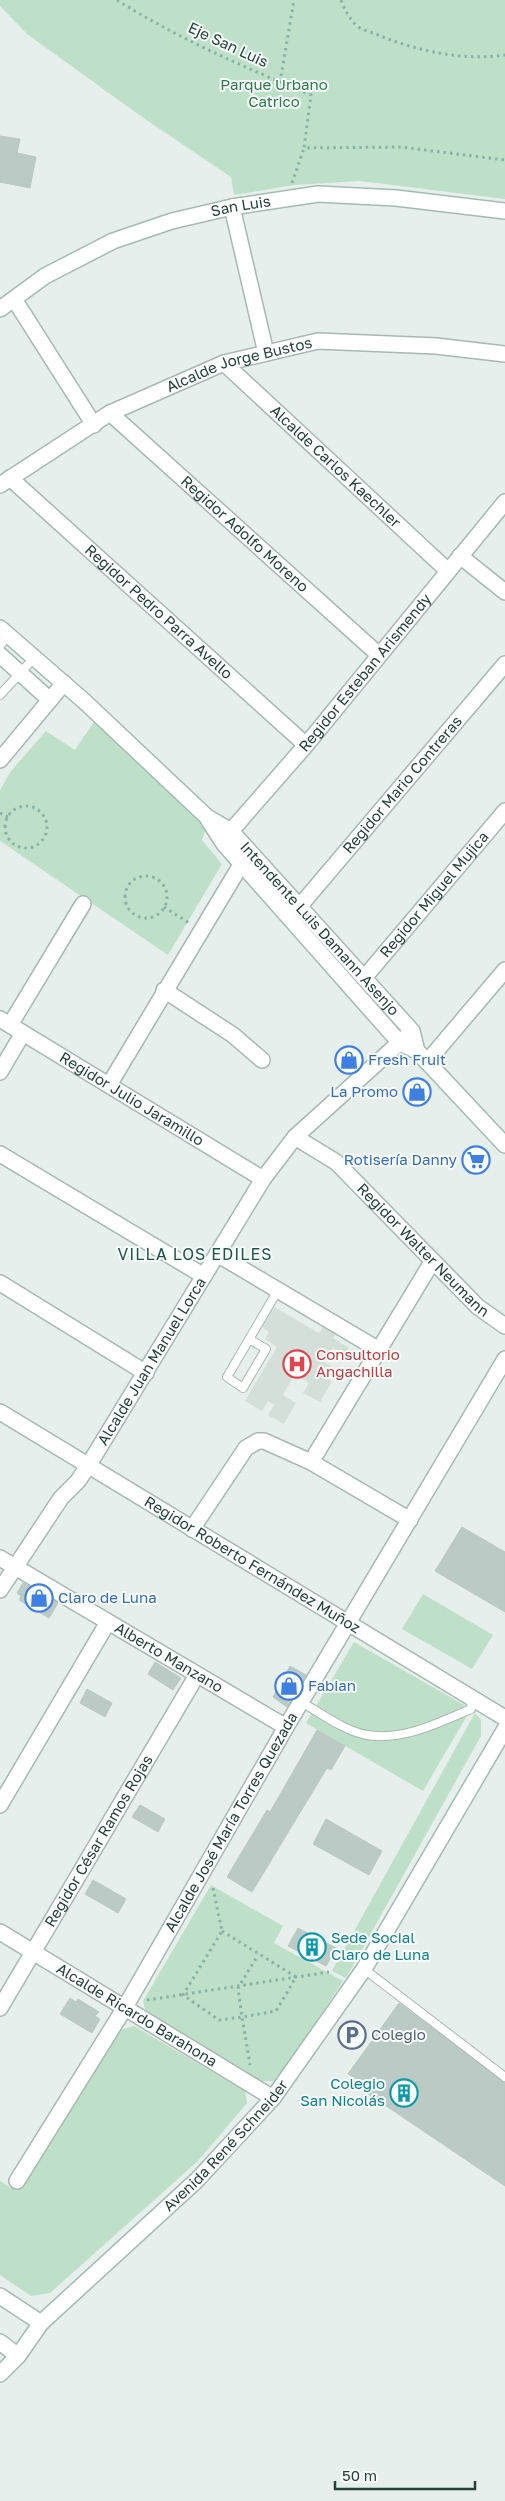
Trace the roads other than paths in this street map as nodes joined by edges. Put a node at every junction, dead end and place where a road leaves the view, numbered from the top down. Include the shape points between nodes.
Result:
1 (232, 207) junction
2 (505, 211) edge
3 (14, 300) junction
4 (0, 309) edge
5 (266, 353) junction
6 (505, 354) edge
7 (224, 362) junction
8 (110, 414) junction
9 (94, 425) junction
10 (5, 482) edge
11 (505, 502) edge
12 (460, 556) junction
13 (448, 571) junction
14 (505, 592) edge
15 (3, 637) edge
16 (0, 655) edge
17 (379, 655) junction
18 (34, 658) junction
19 (505, 664) edge
20 (20, 673) junction
21 (64, 683) junction
22 (0, 695) edge
23 (50, 700) junction
24 (306, 745) junction
25 (0, 760) edge
26 (505, 811) edge
27 (228, 838) junction
28 (246, 858) junction
29 (83, 904) dead end
30 (299, 907) junction
31 (505, 970) edge
32 (364, 978) junction
33 (164, 990) junction
34 (11, 1026) edge
35 (412, 1031) junction
36 (400, 1043) junction
37 (422, 1057) junction
38 (262, 1060) dead end
39 (0, 1072) edge
40 (109, 1086) junction
41 (295, 1137) junction
42 (504, 1141) edge
43 (0, 1154) edge
44 (263, 1179) junction
45 (217, 1254) junction
46 (432, 1262) junction
47 (204, 1276) junction
48 (0, 1283) edge
49 (278, 1290) junction
50 (505, 1326) edge
51 (249, 1339) junction
52 (379, 1350) junction
53 (505, 1359) edge
54 (146, 1373) junction
55 (0, 1412) edge
56 (311, 1462) junction
57 (88, 1466) junction
58 (410, 1520) junction
59 (192, 1529) junction
60 (0, 1558) edge
61 (14, 1566) junction
62 (0, 1590) edge
63 (108, 1622) junction
64 (348, 1623) junction
65 (197, 1675) junction
66 (472, 1698) junction
67 (301, 1702) junction
68 (505, 1718) edge
69 (286, 1727) junction
70 (505, 1729) edge
71 (0, 1805) edge
72 (0, 1932) edge
73 (32, 1952) junction
74 (364, 1969) junction
75 (0, 2008) edge
76 (124, 2009) junction
77 (505, 2077) edge
78 (273, 2098) junction
79 (17, 2181) dead end
80 (0, 2296) edge
81 (41, 2323) junction
82 (0, 2342) edge
83 (18, 2356) junction
84 (0, 2374) edge

1 - 2 street, San Luis via 318,194 396,198
1 - 3 street, San Luis via 172,220 113,241 45,276
1 - 5 street
3 - 4 street, San Luis
3 - 9 street
5 - 6 street, Alcalde Jorge Bustos via 318,341 436,346
5 - 7 street, Alcalde Jorge Bustos
7 - 8 street, Alcalde Jorge Bustos
7 - 13 street, Alcalde Carlos Kaechler
8 - 9 street, Alcalde Jorge Bustos
8 - 17 street, Regidor Adolfo Moreno
9 - 10 street, Alcalde Jorge Bustos
10 - 24 street, Regidor Pedro Parra Avello
11 - 12 street, Regidor Esteban Arismendy
12 - 13 street, Regidor Esteban Arismendy
12 - 14 street
13 - 17 street, Regidor Esteban Arismendy
15 - 18 street, Intendente Luis Damann Asenjo
16 - 20 street
17 - 24 street, Regidor Esteban Arismendy
18 - 20 lane
18 - 21 street, Intendente Luis Damann Asenjo
19 - 30 street, Regidor Mario Contreras
20 - 22 lane
20 - 23 street
21 - 23 street
21 - 27 street, Intendente Luis Damann Asenjo
23 - 25 street
24 - 27 street, Regidor Esteban Arismendy
26 - 32 street, Regidor Miguel Mujica
27 - 28 street, Intendente Luis Damann Asenjo
28 - 30 street, Intendente Luis Damann Asenjo
28 - 33 street
28 - 36 street, Intendente Luis Damann Asenjo
29 - 34 street
30 - 32 street, Intendente Luis Damann Asenjo
31 - 37 street
32 - 35 street, Intendente Luis Damann Asenjo
33 - 38 street via 233,1035
33 - 40 street
34 - 39 street
34 - 40 street, Regidor Julio Jaramillo
35 - 36 street, Alcalde Juan Manuel Lorca
35 - 37 street, Intendente Luis Damann Asenjo
36 - 37 street, Intendente Luis Damann Asenjo
36 - 41 street, Alcalde Juan Manuel Lorca
37 - 42 street, Intendente Luis Damann Asenjo
40 - 44 street, Regidor Julio Jaramillo
41 - 44 street, Alcalde Juan Manuel Lorca
41 - 46 street, Regidor Walter Neumann via 336,1162
43 - 47 street
44 - 45 street, Alcalde Juan Manuel Lorca
45 - 47 street, Alcalde Juan Manuel Lorca
45 - 49 street
46 - 50 street, Regidor Walter Neumann via 478,1307
46 - 52 street
47 - 54 street, Alcalde Juan Manuel Lorca
48 - 54 street
49 - 51 lane
49 - 52 street
51 - 51 lane via 227,1377 243,1388 266,1349
52 - 56 street
53 - 58 street, Alcalde José María Torres Quezada
54 - 57 street, Alcalde Juan Manuel Lorca
55 - 57 street, Regidor Roberto Fernández Muñoz
56 - 58 street
56 - 59 street via 271,1442 251,1444
57 - 59 street, Regidor Roberto Fernández Muñoz
57 - 61 street, Alcalde Juan Manuel Lorca via 61,1498
58 - 64 street, Alcalde José María Torres Quezada
59 - 64 street, Regidor Roberto Fernández Muñoz
60 - 61 street, Alberto Manzano
61 - 62 street, Alcalde Juan Manuel Lorca
61 - 63 street, Alberto Manzano
63 - 65 street, Alberto Manzano
63 - 71 street
64 - 66 street, Regidor Roberto Fernández Muñoz
64 - 67 street, Alcalde José María Torres Quezada
65 - 69 street, Alberto Manzano
65 - 73 street, Regidor César Ramos Rojas
66 - 67 lane via 471,1709 400,1735 367,1735 354,1731
66 - 68 street, Regidor Roberto Fernández Muñoz
67 - 69 street, Alcalde José María Torres Quezada
69 - 76 street, Alcalde José María Torres Quezada
70 - 74 street, Avenida René Schneider
72 - 73 street, Alcalde Ricardo Barahona
73 - 75 street, Regidor César Ramos Rojas
73 - 76 street, Alcalde Ricardo Barahona
74 - 77 lane
74 - 78 street, Avenida René Schneider
76 - 78 street, Alcalde Ricardo Barahona
76 - 79 street, Alcalde José María Torres Quezada
78 - 81 street, Avenida René Schneider via 197,2180
80 - 81 street
81 - 83 street, Avenida René Schneider
82 - 83 street
83 - 84 street, Avenida René Schneider

